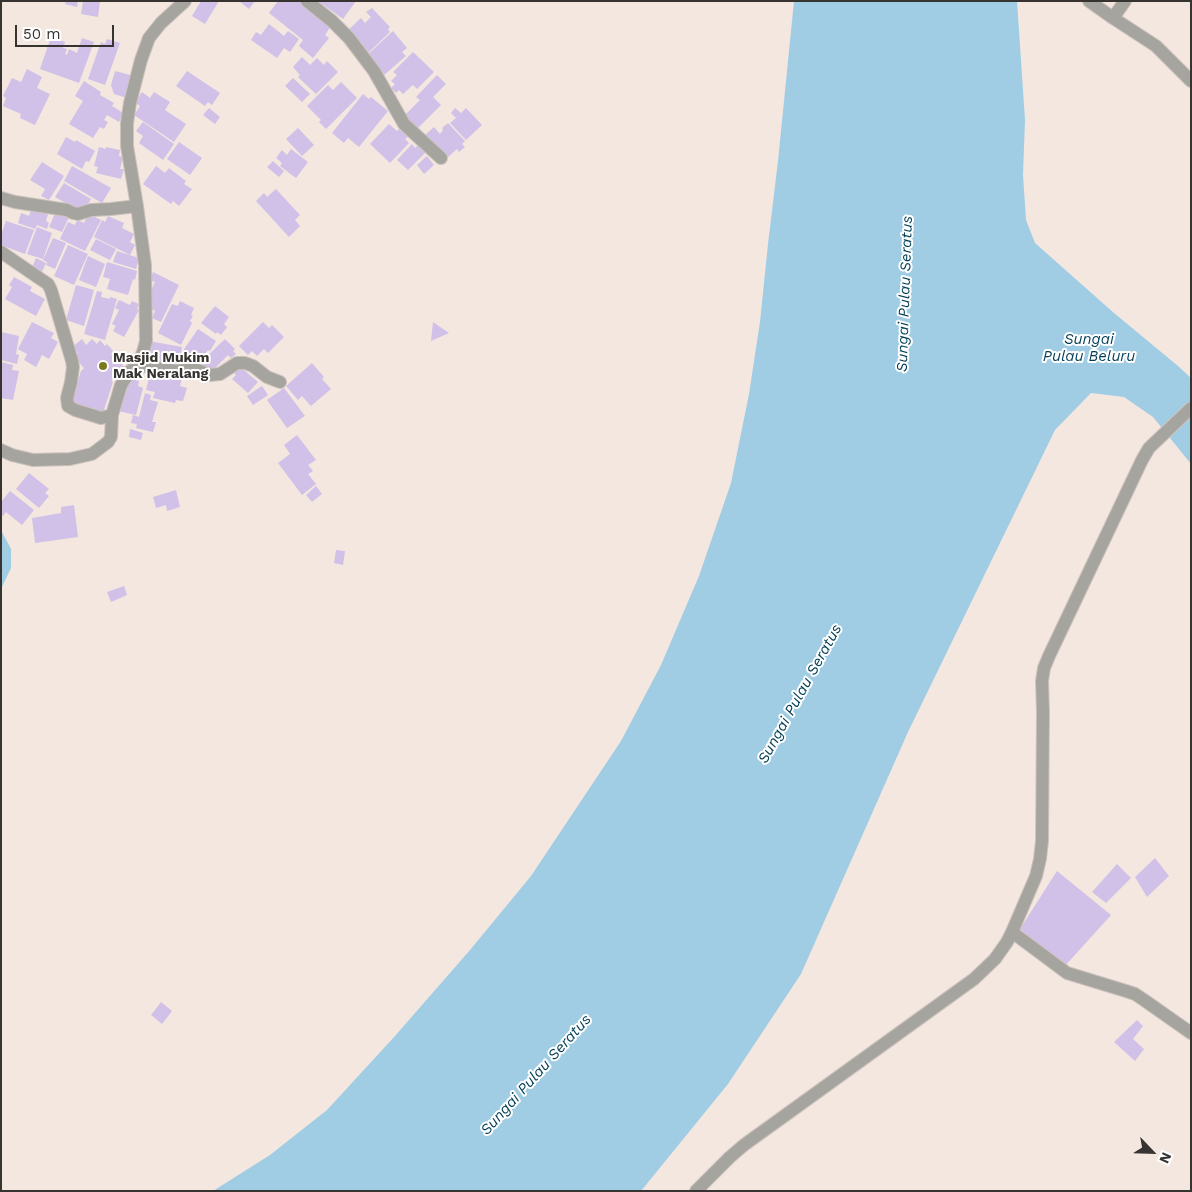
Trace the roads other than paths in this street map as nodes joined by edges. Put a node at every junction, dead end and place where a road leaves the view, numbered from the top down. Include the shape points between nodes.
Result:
1 (185, 1) edge
2 (307, 1) edge
3 (1089, 1) edge
4 (1125, 1) edge
5 (1113, 18) junction
6 (1191, 81) edge
7 (441, 158) dead end
8 (1, 198) edge
9 (138, 206) junction
10 (1, 252) edge
11 (137, 365) junction
12 (280, 382) dead end
13 (1191, 408) edge
14 (112, 415) junction
15 (1, 450) edge
16 (1012, 932) junction
17 (1191, 1033) edge
18 (699, 1189) edge

1 - 9 street via 149,38 130,104 127,146
2 - 7 street via 349,38 374,71 404,124
3 - 5 street
4 - 5 street
5 - 6 street via 1156,46
8 - 9 street via 78,214
9 - 11 street via 145,265 146,341
10 - 14 street via 48,284 51,290 72,362 68,406 101,418
11 - 12 street via 176,371 195,369 210,375 220,374 237,363 245,363
11 - 14 street via 121,385
13 - 16 street via 1152,444 1142,460 1044,668 1040,859
14 - 15 street via 111,437 92,454 70,459 33,460
16 - 17 street via 1067,973 1135,994
16 - 18 street via 995,960 974,979 751,1140

